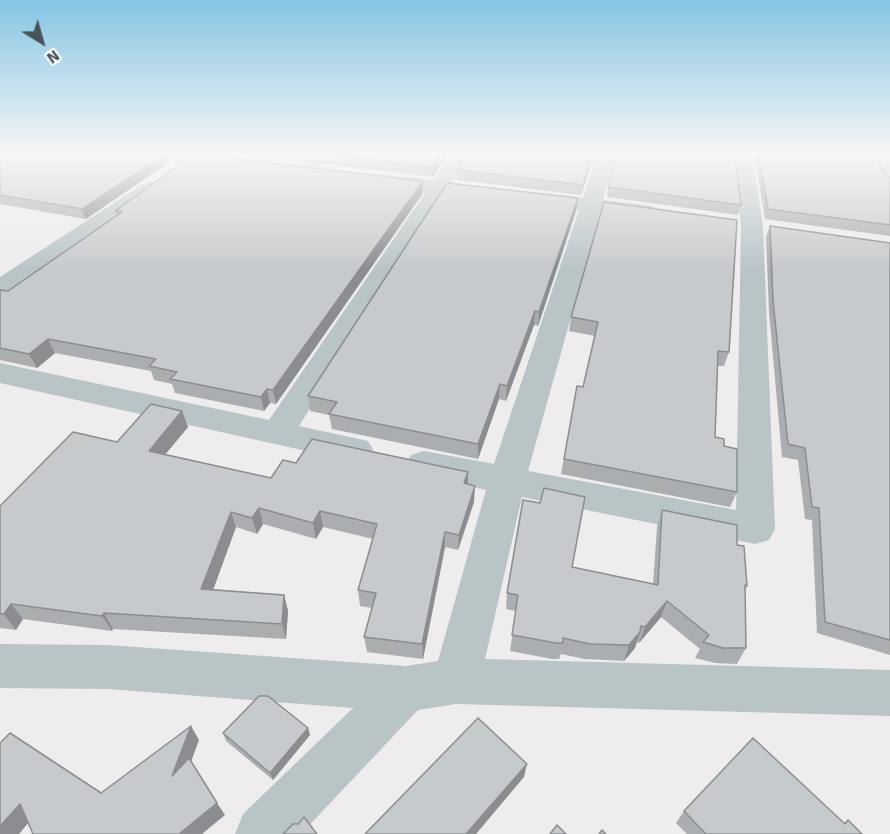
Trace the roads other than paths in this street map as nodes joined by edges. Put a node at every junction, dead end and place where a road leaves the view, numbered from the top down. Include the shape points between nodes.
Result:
1 (145, 192) edge
2 (435, 192) edge
3 (476, 192) edge
4 (596, 192) edge
5 (748, 192) edge
6 (592, 204) junction
7 (672, 215) edge
8 (0, 289) edge
9 (0, 373) edge
10 (277, 433) junction
11 (507, 481) junction
12 (0, 666) edge
13 (456, 681) junction
14 (406, 689) junction
15 (890, 693) edge
16 (263, 834) edge

1 - 8 street
2 - 10 street
3 - 6 street
4 - 6 street
5 - 11 street via 752,226 755,529
6 - 7 street
6 - 11 street
9 - 10 street
10 - 11 street
11 - 13 street
12 - 14 street via 108,666
13 - 14 street
13 - 15 street
14 - 16 street

